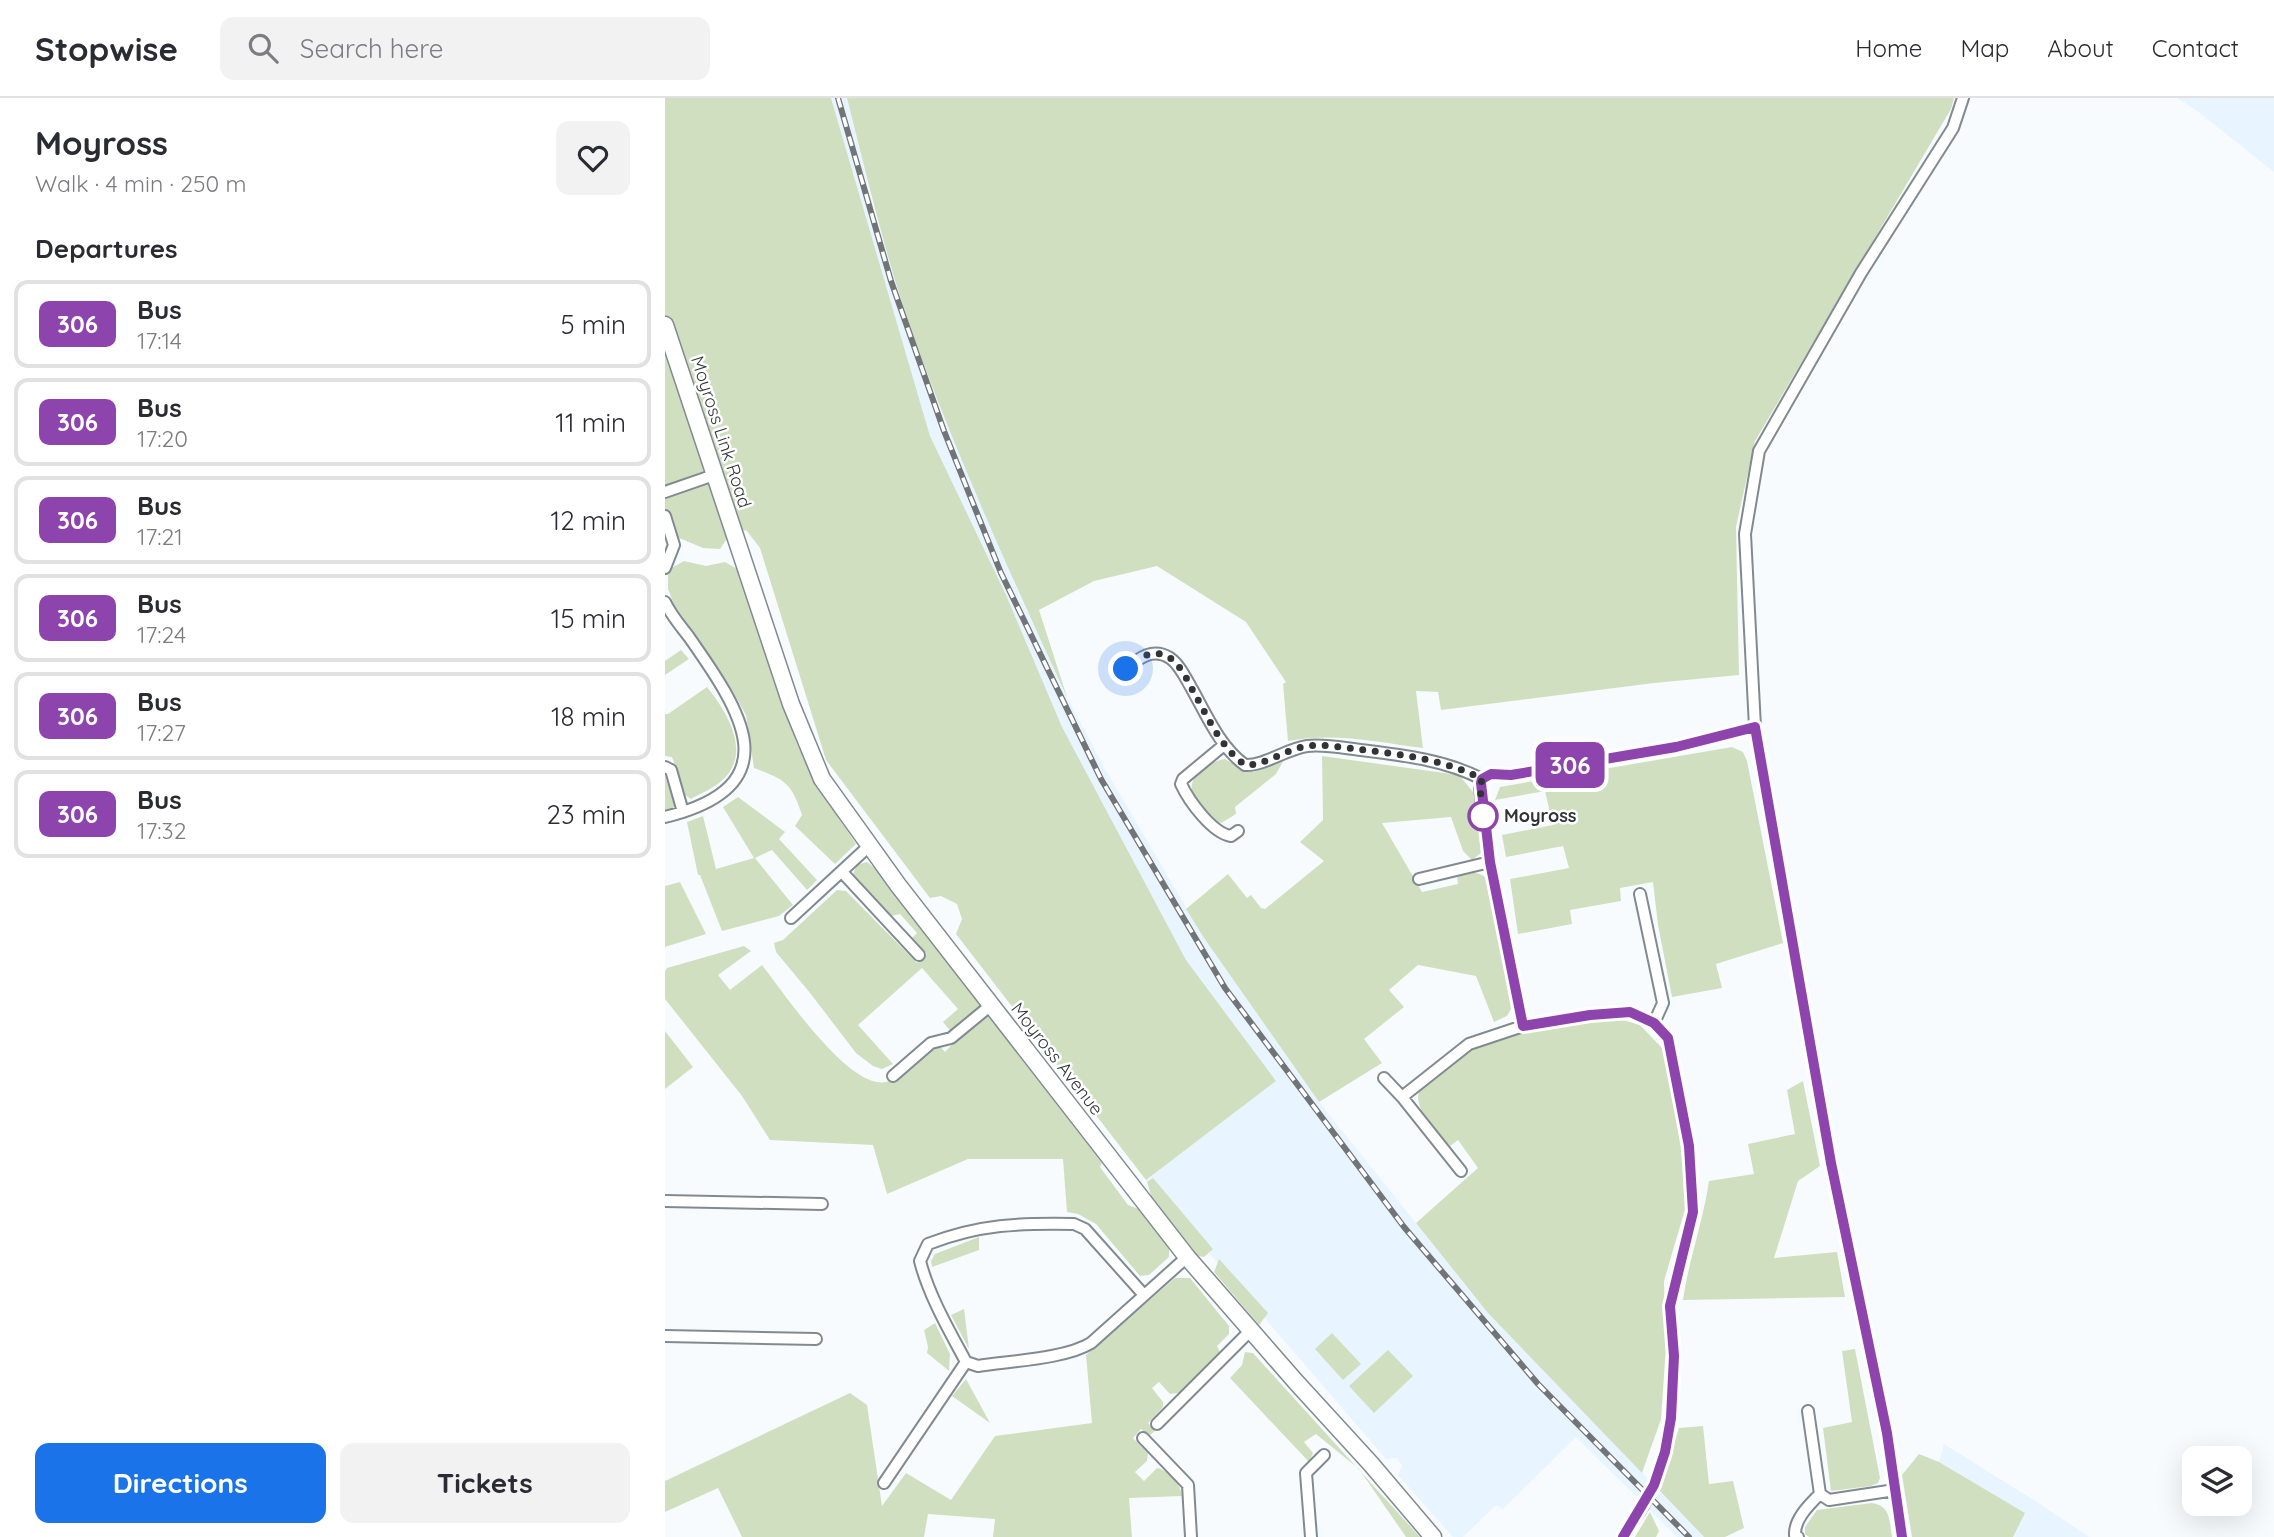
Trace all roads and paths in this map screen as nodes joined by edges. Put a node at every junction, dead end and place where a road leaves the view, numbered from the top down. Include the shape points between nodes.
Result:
1 (1963, 98) edge
2 (665, 324) edge
3 (714, 475) junction
4 (665, 492) edge
5 (665, 516) edge
6 (741, 550) joint
7 (665, 568) edge
8 (665, 602) edge
9 (1126, 669) dead end
10 (1755, 727) junction
11 (1224, 745) junction
12 (665, 767) edge
13 (1482, 779) junction
14 (683, 812) junction
15 (665, 817) edge
16 (1238, 831) dead end
17 (869, 846) junction
18 (1490, 862) junction
19 (842, 872) junction
20 (1419, 879) dead end
21 (1640, 894) dead end
22 (791, 918) dead end
23 (919, 955) dead end
24 (991, 1005) junction
25 (1654, 1023) junction
26 (1523, 1026) junction
27 (893, 1076) dead end
28 (1384, 1078) dead end
29 (1402, 1097) junction
30 (1461, 1171) dead end
31 (665, 1202) edge
32 (822, 1204) dead end
33 (1187, 1257) junction
34 (1144, 1295) junction
35 (1251, 1330) junction
36 (665, 1336) edge
37 (816, 1339) dead end
38 (966, 1362) junction
39 (1808, 1411) dead end
40 (1157, 1424) dead end
41 (1143, 1438) dead end
42 (1324, 1455) dead end
43 (884, 1483) dead end
44 (1895, 1490) junction
45 (1820, 1493) junction
46 (1191, 1537) edge
47 (1311, 1537) edge
48 (1433, 1537) edge
49 (1623, 1537) edge
50 (1798, 1537) edge
51 (1902, 1537) edge

1 - 10 street via 1953,128 1861,272 1759,451 1745,534
2 - 3 street, Moyross Link Road
3 - 4 street
3 - 6 street, Moyross Link Road
5 - 7 street via 674,545
6 - 17 street, Moyross Avenue via 809,749 822,779
8 - 14 street via 737,713 746,742 741,772 732,783
9 - 11 street via 1145,655 1170,658
10 - 13 street via 1676,747
10 - 44 street via 1831,1163
11 - 13 street via 1245,765 1307,746 1326,746 1415,757
11 - 16 street via 1181,784 1216,832 1231,836
12 - 14 street via 671,770
13 - 18 street
14 - 15 street
17 - 19 street
17 - 24 street, Moyross Avenue
18 - 20 street
18 - 26 street
19 - 22 street
19 - 23 street
21 - 25 street via 1663,1003
24 - 27 street via 951,1038 931,1043
24 - 33 street, Moyross Avenue
25 - 26 street via 1630,1012
25 - 49 street, bridge via 1668,1038 1689,1146 1693,1212 1670,1306 1674,1356 1665,1452 1654,1485
26 - 29 street via 1469,1044
28 - 29 street
29 - 30 street
31 - 32 street
33 - 34 street
33 - 35 street, Moyross Avenue
34 - 38 street via 1091,1343 1074,1351 978,1366
34 - 38 street via 1086,1229 1074,1224 994,1225 951,1235 928,1244 920,1261
35 - 40 street
35 - 48 street, Moyross Avenue
36 - 37 street
38 - 43 street
39 - 45 street
41 - 46 street via 1188,1485
42 - 47 street via 1306,1473
44 - 45 street via 1829,1500
44 - 51 street
45 - 50 street via 1795,1528

